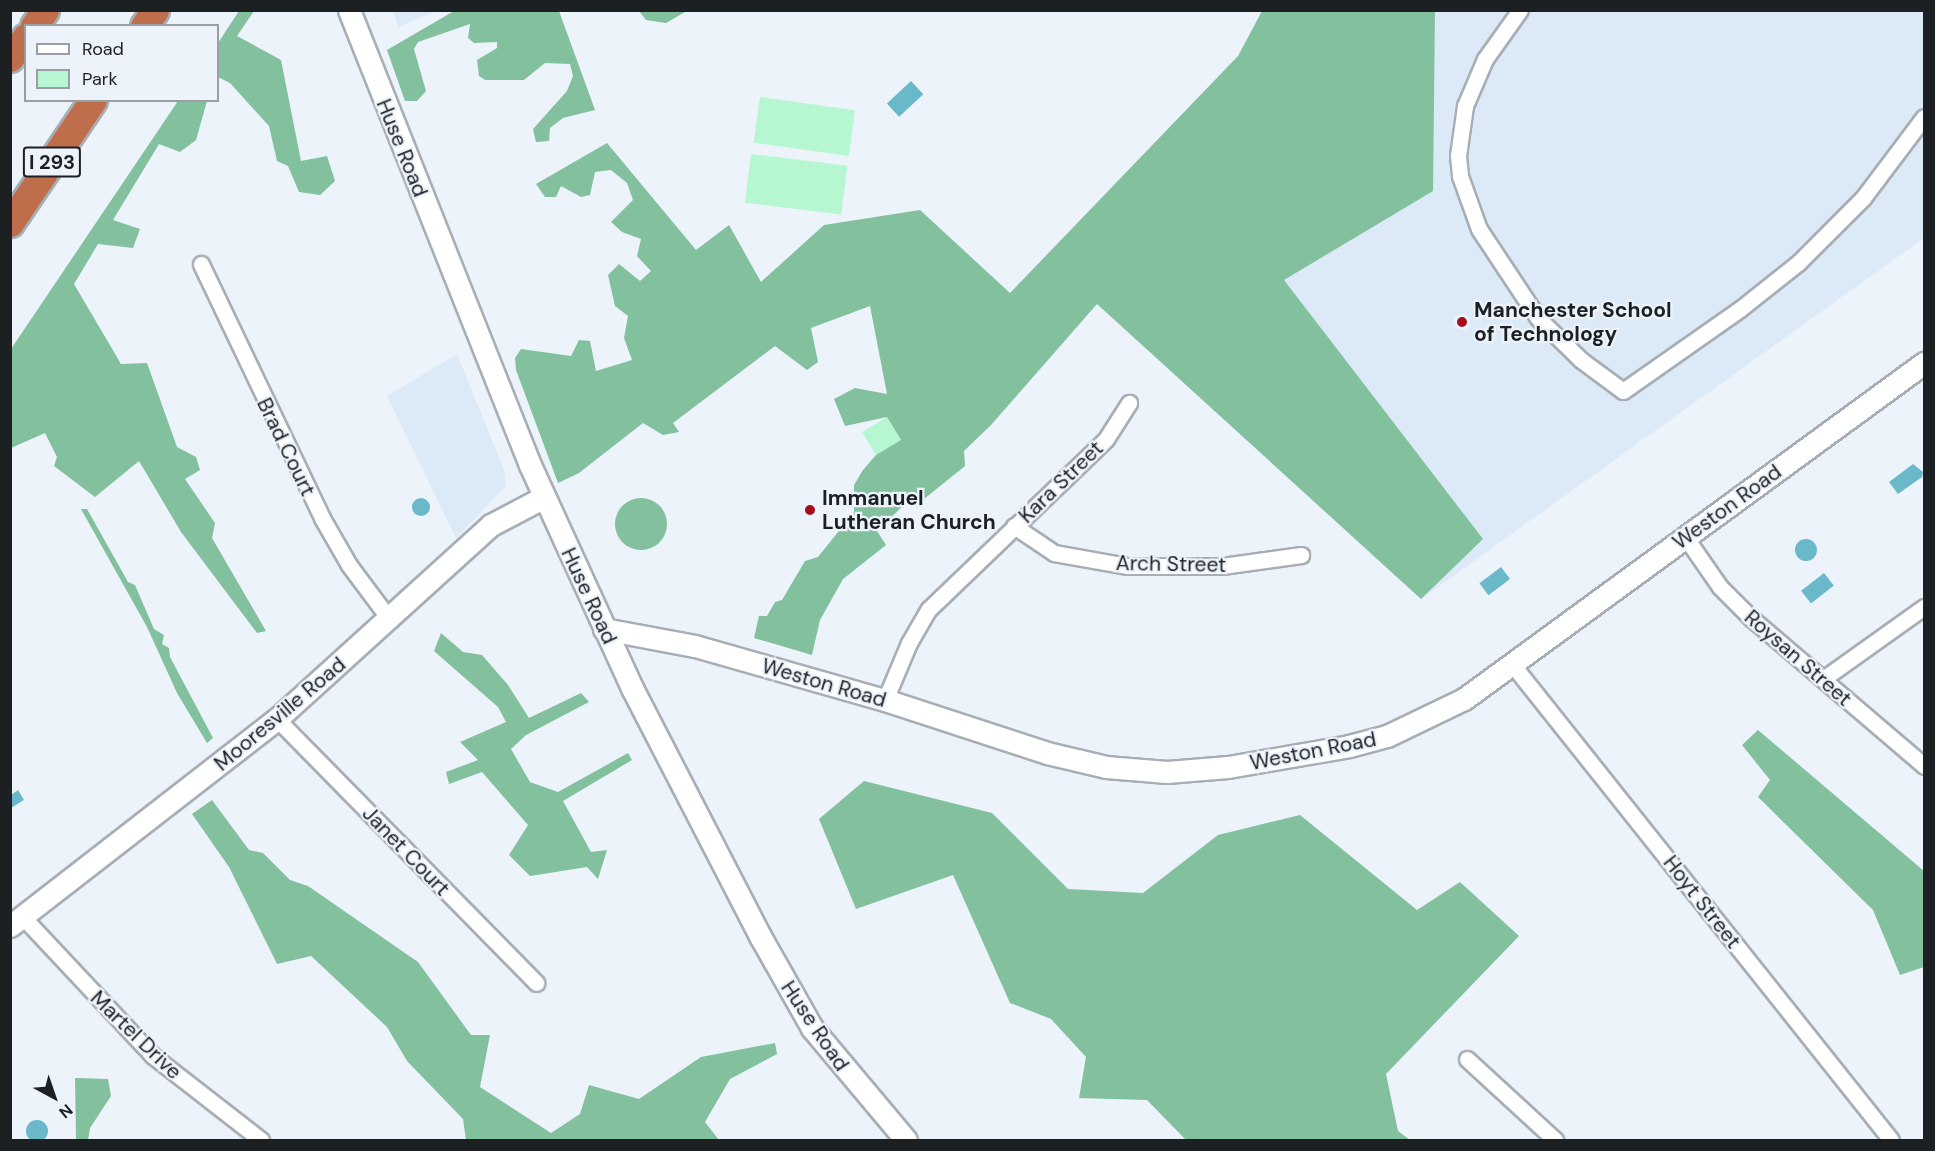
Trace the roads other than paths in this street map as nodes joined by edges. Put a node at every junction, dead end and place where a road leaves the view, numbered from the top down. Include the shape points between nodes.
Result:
1 (45, 10) edge
2 (154, 10) edge
3 (349, 10) edge
4 (1520, 10) edge
5 (35, 24) edge
6 (145, 24) edge
7 (24, 40) edge
8 (10, 58) edge
9 (92, 102) edge
10 (1924, 117) edge
11 (10, 223) edge
12 (201, 264) dead end
13 (1924, 363) edge
14 (1129, 404) dead end
15 (543, 497) junction
16 (1014, 526) junction
17 (1686, 537) junction
18 (1301, 555) dead end
19 (1924, 607) edge
20 (390, 620) junction
21 (604, 629) junction
22 (1512, 664) junction
23 (1823, 679) junction
24 (885, 700) junction
25 (277, 719) junction
26 (1924, 766) edge
27 (17, 921) edge
28 (536, 983) dead end
29 (1467, 1059) dead end
30 (261, 1140) edge
31 (906, 1140) edge
32 (1555, 1140) edge
33 (1891, 1140) edge

1 - 5 highway
2 - 6 highway
3 - 15 street, Huse Road
4 - 10 street via 1485,59 1465,106 1458,156 1460,176 1479,229 1538,318 1581,360 1623,391 1740,309 1799,262 1863,198
7 - 8 highway
9 - 11 highway, I 293
12 - 20 street, Brad Court via 322,518 349,565
13 - 17 street, Weston Road
14 - 16 street, Kara Street via 1116,428
15 - 20 street, Mooresville Road via 491,525
15 - 21 street, Huse Road
16 - 18 street, Arch Street via 1054,554 1128,566 1222,566
16 - 24 street, Kara Street via 929,609 909,643
17 - 22 street, Weston Road
17 - 23 street, Roysan Street via 1702,565 1734,602
19 - 23 street
20 - 25 street, Mooresville Road
21 - 24 street, Weston Road via 695,646
21 - 31 street, Huse Road via 794,999 850,1077
22 - 24 street, Weston Road via 1464,699 1388,736 1287,758 1167,772 1106,767 1047,753
22 - 33 street, Hoyt Street
23 - 26 street, Roysan Street
25 - 27 street, Mooresville Road
25 - 28 street, Janet Court
27 - 30 street, Martel Drive via 153,1056
29 - 32 street

